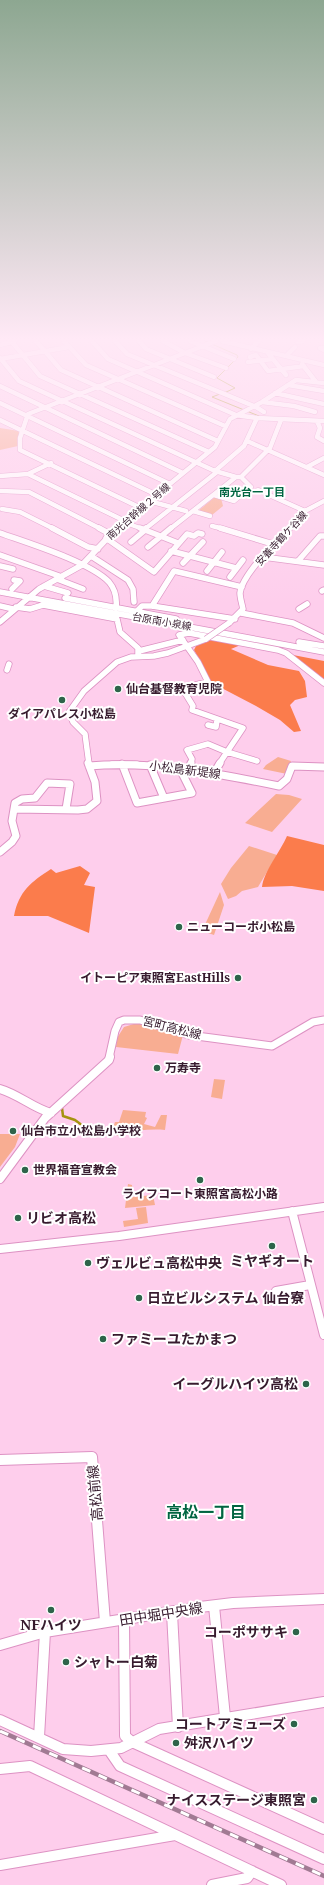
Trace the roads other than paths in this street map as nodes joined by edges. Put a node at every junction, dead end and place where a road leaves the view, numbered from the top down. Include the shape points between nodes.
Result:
1 (54, 429) edge
2 (89, 429) edge
3 (123, 429) edge
4 (158, 429) edge
5 (192, 429) edge
6 (224, 429) edge
7 (252, 429) edge
8 (277, 429) edge
9 (320, 429) edge
10 (23, 430) joint
11 (218, 441) junction
12 (247, 441) junction
13 (324, 441) edge
14 (269, 450) junction
15 (209, 452) junction
16 (324, 458) edge
17 (196, 462) junction
18 (51, 463) junction
19 (307, 467) junction
20 (216, 471) junction
21 (183, 473) junction
22 (28, 474) junction
23 (324, 474) edge
24 (0, 476) edge
25 (239, 477) junction
26 (170, 484) junction
27 (258, 490) dead end
28 (0, 492) edge
29 (157, 495) junction
30 (214, 495) junction
31 (150, 501) junction
32 (324, 501) edge
33 (173, 507) junction
34 (141, 508) junction
35 (2, 509) dead end
36 (186, 511) dead end
37 (193, 511) junction
38 (305, 511) junction
39 (210, 516) dead end
40 (124, 522) junction
41 (212, 526) dead end
42 (143, 531) junction
43 (0, 533) edge
44 (110, 534) junction
45 (202, 534) dead end
46 (324, 536) edge
47 (160, 537) junction
48 (106, 538) junction
49 (131, 542) dead end
50 (202, 542) dead end
51 (178, 543) junction
52 (274, 544) junction
53 (148, 547) dead end
54 (98, 549) junction
55 (171, 551) junction
56 (222, 552) dead end
57 (91, 556) junction
58 (190, 556) junction
59 (1, 557) edge
60 (263, 557) junction
61 (243, 560) dead end
62 (298, 561) junction
63 (214, 562) junction
64 (183, 563) dead end
65 (82, 565) junction
66 (324, 565) edge
67 (0, 566) edge
68 (236, 568) junction
69 (13, 569) dead end
70 (207, 571) dead end
71 (230, 577) dead end
72 (60, 578) junction
73 (14, 580) dead end
74 (159, 580) dead end
75 (165, 582) junction
76 (44, 586) junction
77 (242, 587) junction
78 (0, 588) edge
79 (12, 589) junction
80 (83, 589) dead end
81 (0, 592) edge
82 (34, 592) junction
83 (68, 593) dead end
84 (28, 596) junction
85 (134, 602) dead end
86 (307, 604) dead end
87 (0, 606) edge
88 (152, 606) junction
89 (14, 608) junction
90 (116, 608) junction
91 (299, 609) dead end
92 (103, 610) junction
93 (136, 612) junction
94 (241, 613) junction
95 (98, 616) junction
96 (235, 619) junction
97 (0, 622) edge
98 (241, 636) junction
99 (324, 638) edge
100 (183, 640) junction
101 (324, 646) edge
102 (189, 648) junction
103 (324, 652) edge
104 (138, 653) junction
105 (324, 683) edge
106 (217, 720) junction
107 (208, 725) dead end
108 (227, 752) junction
109 (257, 761) dead end
110 (122, 764) junction
111 (150, 765) junction
112 (89, 766) junction
113 (324, 767) edge
114 (180, 769) junction
115 (189, 770) junction
116 (214, 773) junction
117 (164, 798) junction
118 (14, 809) junction
119 (66, 809) junction
120 (0, 852) edge
121 (324, 1020) edge
122 (0, 1089) edge
123 (50, 1113) junction
124 (0, 1179) edge
125 (324, 1207) edge
126 (292, 1211) junction
127 (0, 1249) edge
128 (310, 1285) junction
129 (276, 1291) dead end
130 (324, 1335) edge
131 (0, 1460) edge
132 (324, 1599) edge
133 (214, 1606) junction
134 (172, 1613) junction
135 (124, 1620) junction
136 (105, 1622) junction
137 (45, 1632) junction
138 (0, 1645) edge
139 (324, 1702) edge
140 (225, 1717) junction
141 (0, 1720) edge
142 (178, 1727) junction
143 (39, 1737) junction
144 (132, 1742) junction
145 (109, 1750) junction
146 (0, 1769) edge
147 (324, 1829) edge
148 (175, 1835) junction
149 (324, 1858) edge
150 (0, 1865) edge
151 (252, 1871) junction
152 (212, 1885) edge
153 (281, 1885) edge

1 - 26 street
2 - 21 street
3 - 17 street
4 - 15 street
5 - 11 street
6 - 11 street, 南光台幹線２号線
7 - 12 street
8 - 14 street
9 - 13 street via 317,437
10 - 18 street via 20,450
10 - 29 street
11 - 15 street, 南光台幹線２号線
12 - 14 street
12 - 20 street
14 - 19 street
14 - 25 street
15 - 17 street, 南光台幹線２号線
16 - 19 street
17 - 20 street
17 - 21 street, 南光台幹線２号線
18 - 22 street
18 - 34 street
19 - 23 street
20 - 25 street
20 - 33 street
21 - 26 street, 南光台幹線２号線
22 - 24 street
22 - 40 street
25 - 30 street
25 - 30 street via 251,487 234,501
26 - 29 street, 南光台幹線２号線
27 - 38 street
28 - 44 street via 29,492
29 - 31 street, 南光台幹線２号線
30 - 37 street
31 - 33 street
31 - 34 street, 南光台幹線２号線
32 - 38 street, 安養寺鶴ケ谷線
33 - 36 street
33 - 42 street
34 - 40 street, 南光台幹線２号線
35 - 54 street via 20,512 88,547
37 - 39 street
37 - 47 street
38 - 52 street, 安養寺鶴ケ谷線
40 - 42 street
40 - 44 street, 南光台幹線２号線
41 - 52 street
42 - 47 street
42 - 49 street
43 - 65 street
44 - 48 street, 南光台幹線２号線
45 - 51 street via 187,534
46 - 62 street via 320,536
47 - 51 street
47 - 53 street
48 - 54 street, 南光台幹線２号線
48 - 55 street via 154,572
50 - 58 street
51 - 55 street
52 - 60 street, 安養寺鶴ケ谷線
54 - 57 street, 南光台幹線２号線
55 - 58 street
56 - 63 street
57 - 65 street, 南光台幹線２号線
57 - 85 street via 128,580 133,589
58 - 63 street
58 - 64 street
59 - 72 street
60 - 62 street
60 - 77 street, 安養寺鶴ケ谷線
61 - 68 street
62 - 66 street
63 - 68 street
63 - 70 street
65 - 72 street, 南光台幹線２号線
65 - 90 street via 109,581 114,590
67 - 69 street
68 - 71 street
72 - 76 street, 南光台幹線２号線
72 - 80 street
73 - 79 street via 20,581
74 - 75 street
75 - 77 street via 174,571
75 - 88 street
76 - 82 street, 南光台幹線２号線
76 - 83 street
77 - 94 street
78 - 79 street, 台原南小泉線
79 - 82 street, 台原南小泉線
81 - 84 street, 台原南小泉線
82 - 84 street, 南光台幹線２号線
82 - 90 street, 台原南小泉線
84 - 89 street, 南光台幹線２号線
84 - 92 street, 台原南小泉線
86 - 91 street
87 - 89 street
88 - 93 street via 142,606
88 - 96 street
89 - 95 street via 30,609 43,605
89 - 97 street, 南光台幹線２号線
90 - 93 street, 台原南小泉線
92 - 95 street
92 - 98 street, 台原南小泉線
93 - 98 street, 台原南小泉線
94 - 96 street
94 - 99 street via 293,623
95 - 104 street via 117,619 120,632 135,645
96 - 102 street, bridge
98 - 100 street via 189,632 179,635
98 - 101 street, 台原南小泉線
98 - 103 street, 台原南小泉線
98 - 105 street via 282,651
100 - 102 street
100 - 104 street
102 - 104 street via 152,656
102 - 106 street via 208,682 182,688 193,706 192,710
104 - 112 street via 114,663 83,691 70,710 73,722 85,734 86,760
106 - 107 street via 216,727
106 - 108 street via 243,728
108 - 109 street
108 - 115 street via 208,744 187,750 192,760
108 - 116 street
110 - 111 street, 小松島新堤線
110 - 112 street, 小松島新堤線
110 - 117 street via 136,803
111 - 114 street, 小松島新堤線
111 - 117 street
112 - 119 street via 95,782 97,801 87,808
113 - 116 street, 小松島新堤線 via 292,766 279,786
114 - 115 street, 小松島新堤線
114 - 117 street via 192,794
115 - 116 street, 小松島新堤線
118 - 119 street
118 - 119 street via 15,803 22,799 35,798 47,783 70,784
118 - 120 street via 12,821 16,836
121 - 123 street, 宮町高松線 via 302,1027 272,1046 189,1035 140,1020 124,1020 118,1023 109,1060
122 - 123 street via 12,1092 37,1109
123 - 124 street, 宮町高松線
125 - 126 street
126 - 127 street via 119,1236
126 - 128 street
128 - 129 street
128 - 130 street
131 - 136 street, 高松前線 via 92,1457
132 - 133 street, 田中堀中央線
133 - 134 street, 田中堀中央線
133 - 140 street
134 - 135 street, 田中堀中央線
134 - 142 street
135 - 136 street, 田中堀中央線
135 - 144 street via 125,1736
136 - 137 street, 田中堀中央線
137 - 138 street, 田中堀中央線
137 - 143 street
139 - 140 street
140 - 142 street
141 - 143 street
142 - 144 street via 159,1729
143 - 145 street via 63,1749
144 - 145 street via 121,1748
144 - 147 street
145 - 149 street via 120,1766
146 - 148 street via 30,1766
148 - 150 street
148 - 151 street
151 - 152 street via 247,1878
151 - 153 street

